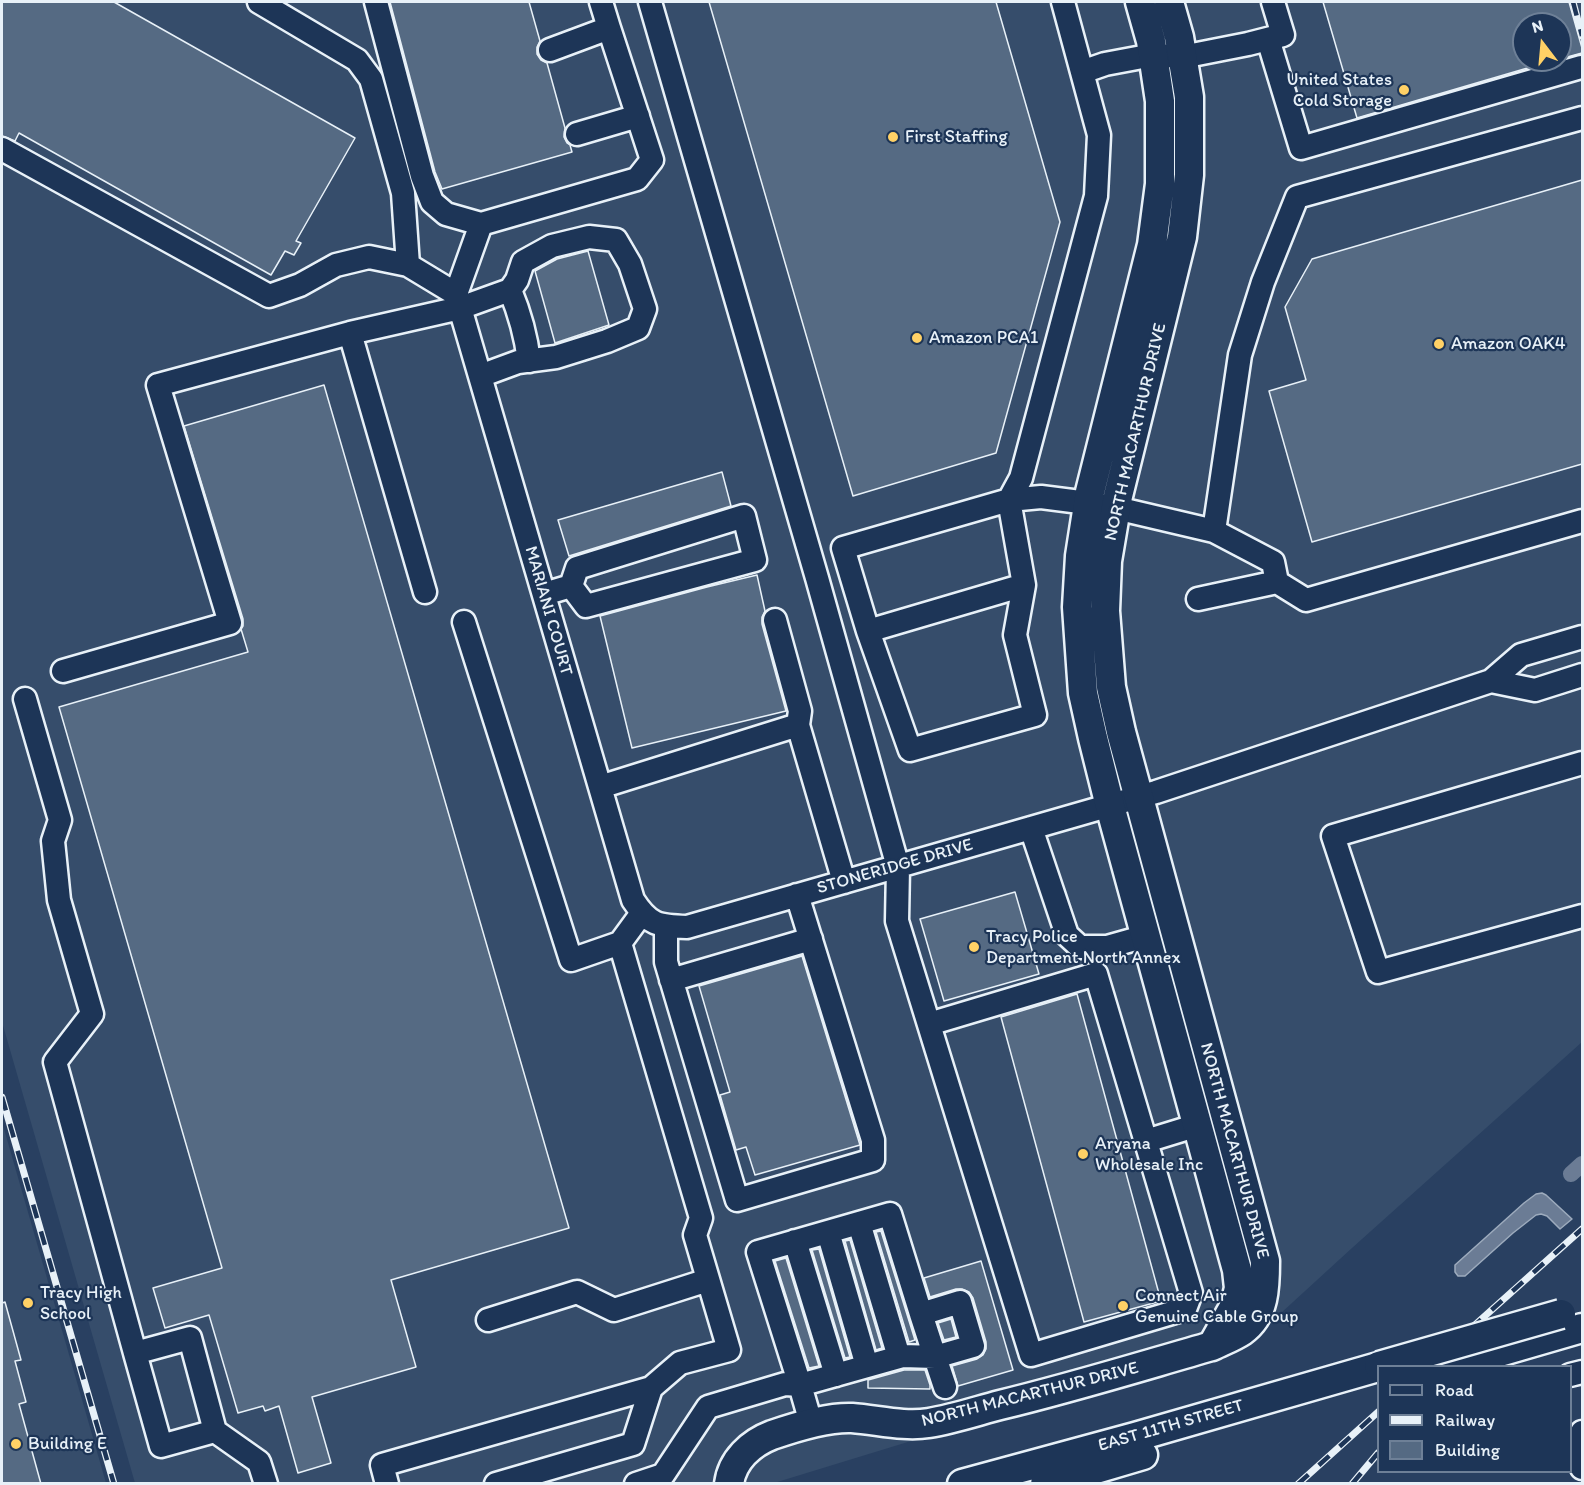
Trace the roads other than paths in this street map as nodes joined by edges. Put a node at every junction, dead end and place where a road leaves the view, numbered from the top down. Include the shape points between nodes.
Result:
1 (259, 2) edge
2 (376, 2) edge
3 (601, 2) edge
4 (650, 2) edge
5 (1063, 2) edge
6 (1140, 2) edge
7 (1169, 2) edge
8 (1273, 2) edge
9 (609, 28) junction
10 (1269, 39) junction
11 (550, 50) dead end
12 (1153, 55) junction
13 (1182, 57) junction
14 (1581, 67) dead end
15 (1082, 72) junction
16 (638, 116) junction
17 (1582, 118) edge
18 (577, 134) dead end
19 (2, 149) edge
20 (481, 224) junction
21 (408, 265) junction
22 (510, 290) junction
23 (458, 301) junction
24 (350, 333) junction
25 (529, 361) junction
26 (480, 375) junction
27 (1010, 500) junction
28 (1088, 503) junction
29 (1116, 508) junction
30 (1582, 521) edge
31 (1214, 531) junction
32 (1277, 582) junction
33 (1024, 585) junction
34 (571, 586) junction
35 (425, 592) dead end
36 (544, 594) junction
37 (1198, 599) dead end
38 (776, 620) dead end
39 (464, 622) dead end
40 (868, 631) junction
41 (1582, 637) edge
42 (63, 671) dead end
43 (1582, 675) edge
44 (1491, 681) junction
45 (25, 699) dead end
46 (798, 726) junction
47 (1582, 763) edge
48 (600, 788) junction
49 (1138, 797) junction
50 (1110, 806) junction
51 (1031, 828) junction
52 (898, 867) junction
53 (844, 882) junction
54 (798, 895) junction
55 (1582, 916) edge
56 (653, 920) junction
57 (1146, 936) junction
58 (811, 939) junction
59 (620, 943) junction
60 (671, 980) junction
61 (929, 1024) junction
62 (1198, 1125) junction
63 (1146, 1141) junction
64 (859, 1223) junction
65 (828, 1232) junction
66 (795, 1241) junction
67 (708, 1280) junction
68 (921, 1314) junction
69 (1575, 1317) edge
70 (488, 1320) dead end
71 (1212, 1346) junction
72 (135, 1353) junction
73 (899, 1357) junction
74 (935, 1357) junction
75 (1404, 1365) edge
76 (1454, 1365) edge
77 (867, 1366) junction
78 (1376, 1373) edge
79 (836, 1375) junction
80 (800, 1386) junction
81 (945, 1387) dead end
82 (651, 1389) junction
83 (810, 1423) junction
84 (215, 1431) junction
85 (1582, 1432) edge
86 (1582, 1468) edge
87 (380, 1482) edge
88 (266, 1484) edge
89 (495, 1484) edge
90 (636, 1484) edge
91 (729, 1484) edge
92 (962, 1484) edge
93 (1045, 1484) edge

1 - 21 street via 357,60 371,79 403,193
2 - 20 street via 432,202 446,214
3 - 9 street
4 - 52 street
5 - 15 street
6 - 12 main road, NORTH MACARTHUR DRIVE
7 - 13 main road, NORTH MACARTHUR DRIVE
8 - 10 street via 1283,35
9 - 11 street
9 - 16 street
10 - 13 street
10 - 14 street via 1301,148
12 - 13 street
12 - 15 street
12 - 28 main road, NORTH MACARTHUR DRIVE via 1160,101 1160,184 1153,235
13 - 29 main road, NORTH MACARTHUR DRIVE via 1188,97 1189,175 1182,237
15 - 27 street via 1099,135 1096,196 1021,478
16 - 18 street
16 - 20 street via 652,160 637,179
17 - 31 street via 1297,197 1263,282 1240,355
19 - 21 street via 269,296 300,285 336,265 369,257
20 - 23 street
21 - 23 street
22 - 23 street
22 - 25 street via 521,315
22 - 25 street via 523,262 552,246 590,237 616,240 630,264 645,309 638,328 556,357
23 - 24 street
23 - 26 street, MARIANI COURT
24 - 35 street
24 - 42 street via 158,385 230,622
25 - 26 street
26 - 36 street, MARIANI COURT
27 - 28 street via 1041,497
27 - 33 street
27 - 40 street via 843,548
28 - 29 street
28 - 50 main road, NORTH MACARTHUR DRIVE via 1080,556 1078,617 1083,693
29 - 31 street
29 - 49 main road, NORTH MACARTHUR DRIVE via 1107,561 1105,611 1111,687
30 - 32 street via 1306,600
31 - 32 street via 1273,562
32 - 37 street
33 - 40 street
33 - 40 street via 1015,635 1035,715 910,750
34 - 34 street via 577,568 744,516 755,560 586,606
34 - 36 street
36 - 48 street, MARIANI COURT
38 - 46 street via 800,711
39 - 59 street via 571,960
41 - 44 street via 1521,655
43 - 44 street via 1535,690
44 - 49 street, STONERIDGE DRIVE
45 - 72 street via 60,820 53,841 59,900 92,1014 55,1062
46 - 48 street
46 - 53 street
47 - 55 street via 1333,836 1378,972
48 - 56 street, MARIANI COURT via 633,900
49 - 50 street, STONERIDGE DRIVE
49 - 71 main road, NORTH MACARTHUR DRIVE via 1265,1261 1265,1293 1256,1317 1240,1332
50 - 51 street, STONERIDGE DRIVE
50 - 57 main road, NORTH MACARTHUR DRIVE
51 - 52 street, STONERIDGE DRIVE
51 - 57 street via 1067,935 1080,947 1107,947
52 - 53 street, STONERIDGE DRIVE
52 - 61 street via 897,921
53 - 54 street, STONERIDGE DRIVE
54 - 56 street, STONERIDGE DRIVE via 687,927
54 - 58 street
56 - 59 street
56 - 60 street
57 - 62 main road, NORTH MACARTHUR DRIVE
58 - 60 street
58 - 60 street via 873,1140 873,1160 737,1200
59 - 67 street via 701,1218 695,1235
61 - 63 street via 1096,974
61 - 63 street via 1032,1355 1185,1309 1191,1293
62 - 63 street
62 - 71 main road, NORTH MACARTHUR DRIVE via 1238,1270 1235,1305
64 - 65 street
64 - 68 street via 890,1214
64 - 73 street
65 - 66 street
65 - 77 street
66 - 79 street
66 - 80 street via 758,1252
67 - 70 street via 614,1310 577,1292
67 - 82 street via 729,1350 680,1364
68 - 74 street
68 - 74 street via 960,1302 973,1346
69 - 75 main road, EAST 11TH STREET, bridge
69 - 76 main road, EAST 11TH STREET via 1528,1344
71 - 83 main road, NORTH MACARTHUR DRIVE via 930,1423 911,1425 849,1418
72 - 84 street via 161,1446
72 - 84 street via 190,1338
73 - 74 street
73 - 77 street
74 - 81 street
77 - 79 street
78 - 92 main road, EAST 11TH STREET
78 - 93 main road, EAST 11TH STREET via 1333,1400
79 - 80 street
80 - 83 street
80 - 90 street via 785,1384 708,1407 663,1475
82 - 87 street via 382,1465
82 - 89 street via 633,1444
83 - 91 main road, NORTH MACARTHUR DRIVE via 751,1446 739,1458
84 - 88 street via 260,1462
85 - 86 street

